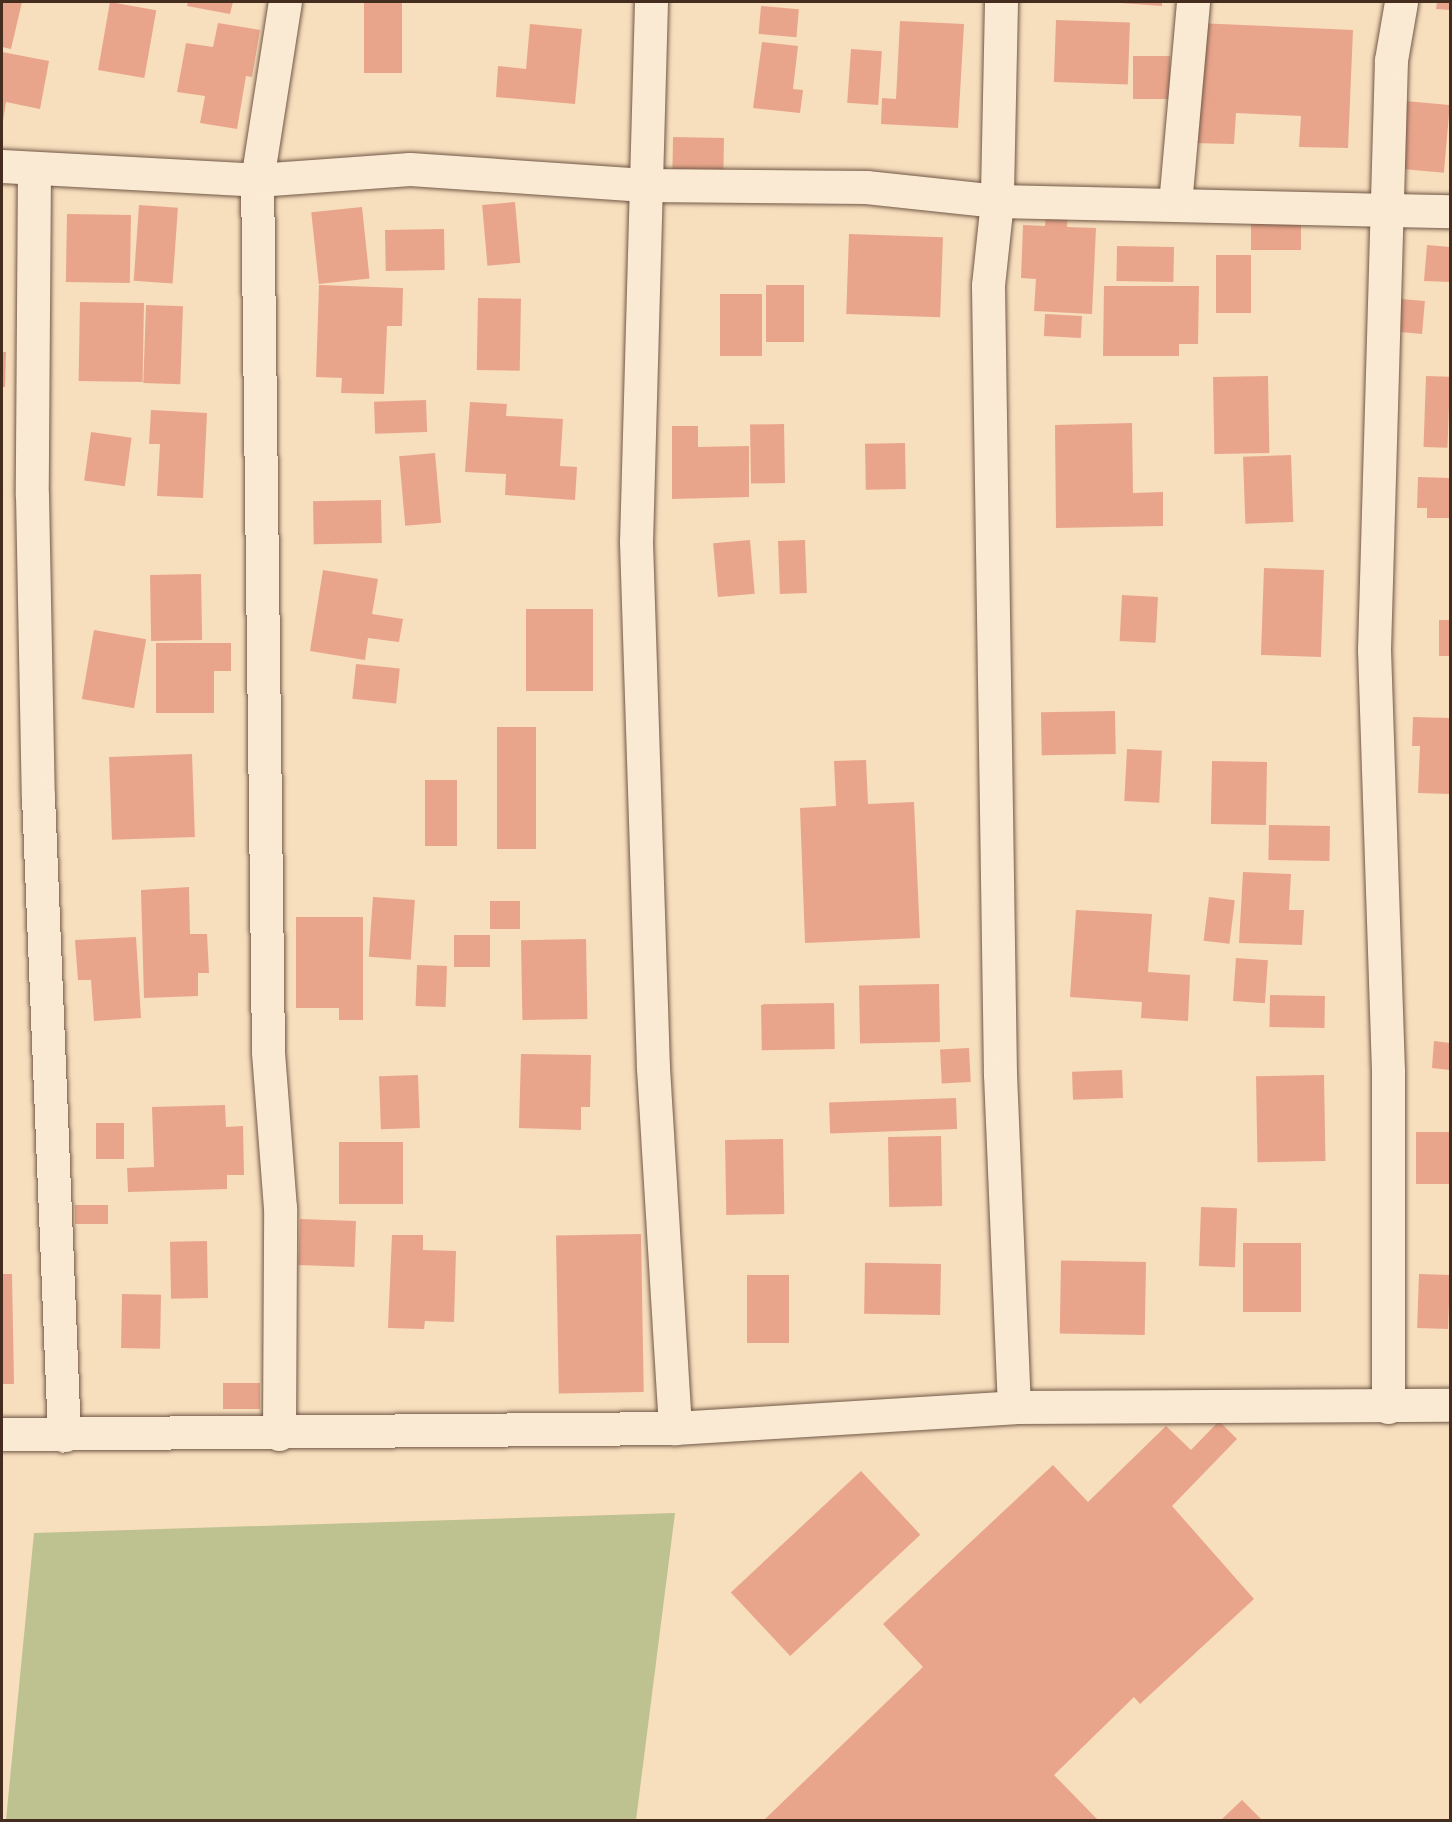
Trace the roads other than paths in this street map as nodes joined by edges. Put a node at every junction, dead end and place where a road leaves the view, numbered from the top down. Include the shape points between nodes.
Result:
1 (285, 2) edge
2 (651, 2) edge
3 (1001, 2) edge
4 (1193, 2) edge
5 (1401, 2) edge
6 (2, 166) edge
7 (34, 168) junction
8 (257, 180) junction
9 (644, 185) junction
10 (997, 201) junction
11 (1175, 204) junction
12 (1388, 210) junction
13 (1450, 212) edge
14 (1450, 1405) edge
15 (1014, 1407) junction
16 (1388, 1407) junction
17 (675, 1428) junction
18 (2, 1434) edge
19 (279, 1434) junction
20 (64, 1435) junction

1 - 8 street
2 - 9 street
3 - 10 street
4 - 11 street
5 - 12 street via 1391,60
6 - 7 street
7 - 8 street
7 - 20 street via 32,495 38,796
8 - 9 street via 410,170
8 - 19 street via 268,1051 280,1208
9 - 10 street via 866,187
9 - 17 street via 636,542 641,792
10 - 11 street
10 - 15 street via 988,285 993,720 1000,1074
11 - 12 street
12 - 13 street
12 - 16 street via 1374,650 1388,1071
14 - 16 street
15 - 16 street
15 - 17 street
17 - 19 street
18 - 20 street
19 - 20 street

